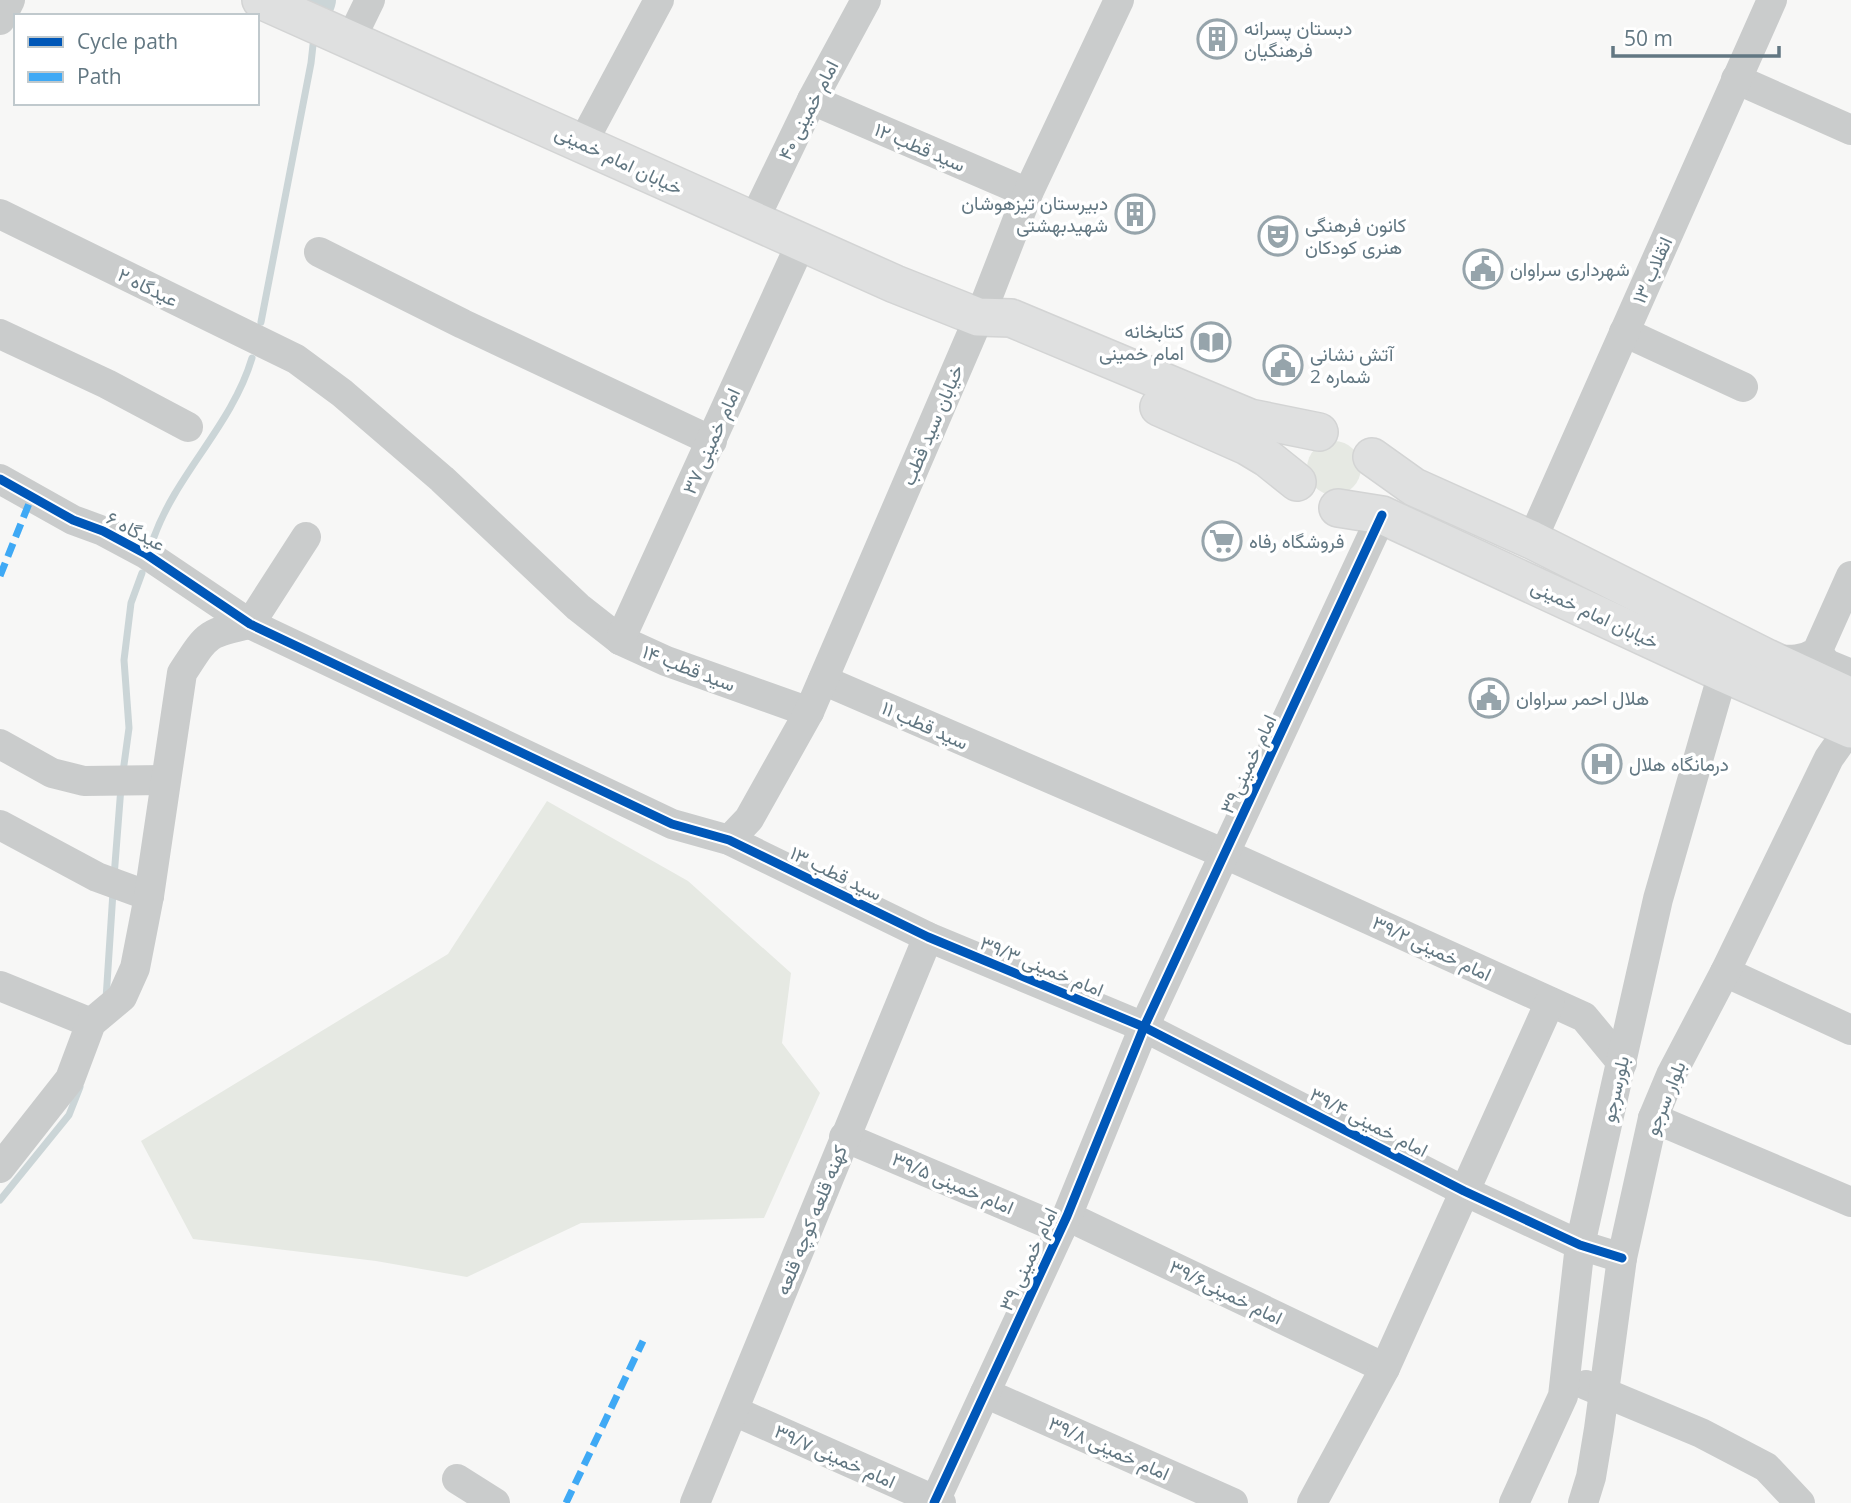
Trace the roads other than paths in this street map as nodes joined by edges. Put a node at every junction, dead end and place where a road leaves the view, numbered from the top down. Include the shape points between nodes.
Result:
1 (10, 0) edge
2 (261, 0) edge
3 (370, 0) edge
4 (659, 0) edge
5 (866, 0) edge
6 (1119, 0) edge
7 (1772, 0) edge
8 (0, 20) edge
9 (351, 39) junction
10 (1737, 79) junction
11 (812, 100) junction
12 (1851, 130) edge
13 (583, 142) junction
14 (1028, 193) junction
15 (0, 214) edge
16 (753, 222) junction
17 (802, 241) junction
18 (319, 252) dead end
19 (978, 317) junction
20 (1624, 332) junction
21 (0, 334) edge
22 (1743, 387) dead end
23 (188, 427) dead end
24 (1319, 432) junction
25 (712, 441) junction
26 (1372, 457) junction
27 (0, 479) edge
28 (1297, 482) junction
29 (1338, 508) junction
30 (1382, 515) junction
31 (306, 537) dead end
32 (1532, 540) junction
33 (1851, 576) edge
34 (578, 607) joint
35 (250, 624) junction
36 (620, 640) junction
37 (1816, 652) junction
38 (1767, 658) junction
39 (1723, 673) junction
40 (1851, 674) edge
41 (823, 680) junction
42 (1851, 698) edge
43 (808, 712) junction
44 (1851, 729) edge
45 (0, 744) edge
46 (165, 780) junction
47 (0, 825) edge
48 (729, 840) junction
49 (1225, 853) junction
50 (149, 896) junction
51 (928, 937) junction
52 (1725, 972) junction
53 (0, 986) edge
54 (1550, 1002) junction
55 (91, 1023) junction
56 (1144, 1027) junction
57 (1851, 1030) edge
58 (1622, 1063) junction
59 (1653, 1118) junction
60 (844, 1137) junction
61 (0, 1168) edge
62 (1464, 1191) junction
63 (1851, 1202) edge
64 (1064, 1223) junction
65 (1580, 1245) junction
66 (1622, 1258) junction
67 (1385, 1368) junction
68 (1566, 1379) junction
69 (1604, 1391) junction
70 (985, 1393) junction
71 (734, 1411) junction
72 (457, 1479) dead end
73 (937, 1502) edge
74 (495, 1503) edge
75 (695, 1503) edge
76 (1233, 1503) edge
77 (1312, 1503) edge
78 (1514, 1503) edge
79 (1583, 1503) edge
80 (1800, 1503) edge

1 - 8 street
2 - 9 main road, خیابان امام خمینی
3 - 9 street
4 - 13 street
5 - 11 street, امام خمینی ۴۰
6 - 14 street, خیابان سید قطب
7 - 10 street, انقلاب ۱۳
9 - 13 main road, خیابان امام خمینی
10 - 12 street
10 - 20 street, انقلاب ۱۳
11 - 14 street, سید قطب ۱۲
11 - 16 street, امام خمینی ۴۰
13 - 16 main road, خیابان امام خمینی
14 - 19 street, خیابان سید قطب
15 - 34 street, عیدگاه ۲ via 296,359 442,479
16 - 17 main road, خیابان امام خمینی
17 - 19 main road, خیابان امام خمینی
17 - 25 street, امام خمینی ۳۷
18 - 25 street
19 - 24 main road, خیابان امام خمینی via 1011,318 1250,418
19 - 28 main road, خیابان امام خمینی via 1000,336 1247,446
19 - 41 street, خیابان سید قطب
20 - 22 street
20 - 32 street, انقلاب ۱۳
21 - 23 street
24 - 26 main road via 1352,433
24 - 28 main road via 1301,447 1296,458
25 - 36 street, امام خمینی ۳۷
26 - 29 main road via 1374,468 1367,490
26 - 32 main road, خیابان امام خمینی via 1414,487
27 - 35 street, عیدگاه ۶ via 146,554
28 - 29 main road via 1313,501
29 - 30 main road, خیابان امام خمینی
30 - 39 main road, خیابان امام خمینی
30 - 49 street, امام خمینی۳۹
31 - 35 street
32 - 38 main road, خیابان امام خمینی
33 - 37 street
34 - 36 street, سید قطب ۱۴
35 - 46 street via 218,631 202,642 182,673
35 - 48 street, عیدگاه ۶ via 672,824
36 - 43 street, سید قطب ۱۴
37 - 38 street via 1794,661
37 - 40 street via 1827,664
38 - 42 main road, خیابان امام خمینی
39 - 44 main road, خیابان امام خمینی
39 - 58 street, بلورسرجو via 1658,899
41 - 43 street, خیابان سید قطب
41 - 49 street, سید قطب ۱۱
43 - 48 street, خیابان سید قطب via 749,819
44 - 52 street, بلوار سرجو via 1829,758
45 - 46 street via 52,773 83,781
46 - 50 street
47 - 50 street via 97,877
48 - 51 street, سید قطب ۱۳
49 - 54 street, امام خمینی ۳۹/۲
49 - 56 street, امام خمینی۳۹
50 - 55 street via 135,968 122,997
51 - 56 street, امام خمینی ۳۹/۳
51 - 60 street, کهنه قلعه کوچه قلعه
52 - 57 street
52 - 59 street, بلوار سرجو
53 - 55 street
54 - 58 street, امام خمینی ۳۹/۲ via 1584,1017
54 - 62 street
55 - 61 street via 70,1079
56 - 62 street, امام خمینی ۳۹/۴
56 - 64 street, امام خمینی ۳۹
58 - 65 street, بلورسرجو
59 - 63 street
59 - 66 street, بلوار سرجو
60 - 64 street, امام خمینی ۳۹/۵
60 - 71 street, کهنه قلعه کوچه قلعه
62 - 65 street, امام خمینی ۳۹/۴
62 - 67 street
64 - 67 street, امام خمینی۳۹/۶
64 - 70 street, امام خمینی ۳۹
65 - 66 street, امام خمینی ۳۹/۴
65 - 68 street, بلورسرجو
66 - 69 street, بلوار سرجو
67 - 77 street
68 - 69 street
68 - 78 street, بلورسرجو via 1563,1396
69 - 79 street, بلوار سرجو
69 - 80 street via 1766,1467
70 - 73 street, امام خمینی ۳۹
70 - 76 street, امام خمینی ۳۹/۸
71 - 73 street, امام خمینی ۳۹/۷
71 - 75 street, کهنه قلعه کوچه قلعه
72 - 74 street

